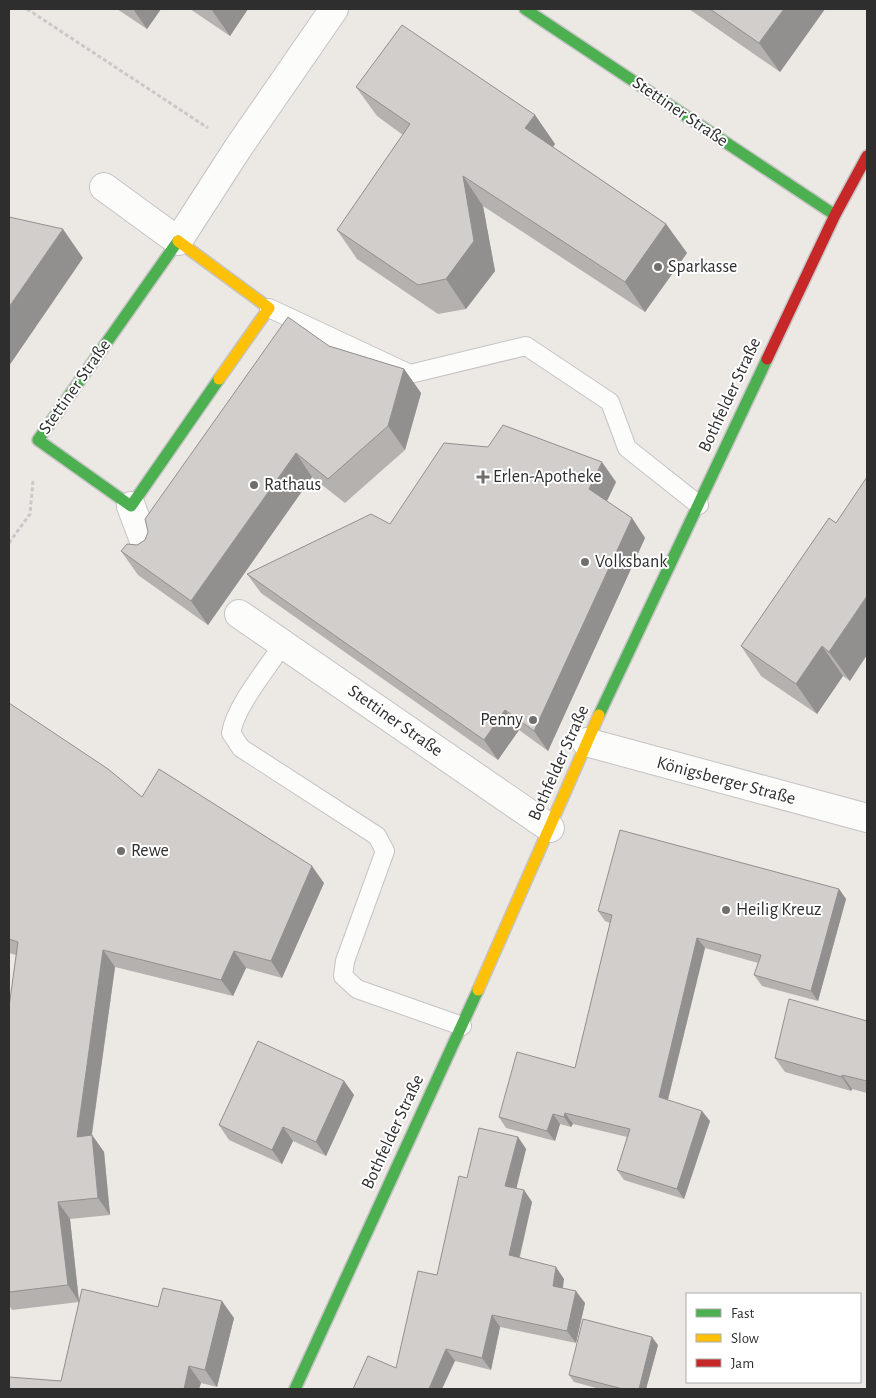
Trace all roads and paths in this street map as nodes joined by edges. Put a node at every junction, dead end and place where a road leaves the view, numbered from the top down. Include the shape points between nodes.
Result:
1 (27, 9) edge
2 (334, 9) edge
3 (525, 9) edge
4 (238, 148) junction
5 (867, 159) edge
6 (104, 187) dead end
7 (835, 214) junction
8 (178, 241) junction
9 (269, 308) junction
10 (38, 440) junction
11 (699, 505) junction
12 (130, 506) junction
13 (9, 543) edge
14 (149, 554) edge
15 (239, 614) dead end
16 (283, 644) junction
17 (586, 742) junction
18 (867, 818) edge
19 (550, 828) junction
20 (462, 1026) junction
21 (295, 1389) edge

1 - 4 path
2 - 4 street, Stettiner Straße
3 - 7 street, Stettiner Straße
4 - 8 street, Stettiner Straße
5 - 7 street, Bothfelder Straße
6 - 8 street
7 - 11 street, Bothfelder Straße
8 - 9 street
8 - 10 street, Stettiner Straße
9 - 11 lane via 410,374 526,346 610,402 627,448
9 - 12 street
10 - 12 street, Stettiner Straße
10 - 13 path via 30,514
11 - 17 street, Bothfelder Straße
12 - 14 street
15 - 16 street, Stettiner Straße
16 - 19 street, Stettiner Straße
16 - 20 lane via 240,709 231,733 241,748 377,836 385,851 342,976 357,989
17 - 18 street, Königsberger Straße
17 - 19 street, Bothfelder Straße
19 - 20 street, Bothfelder Straße
20 - 21 street, Bothfelder Straße

